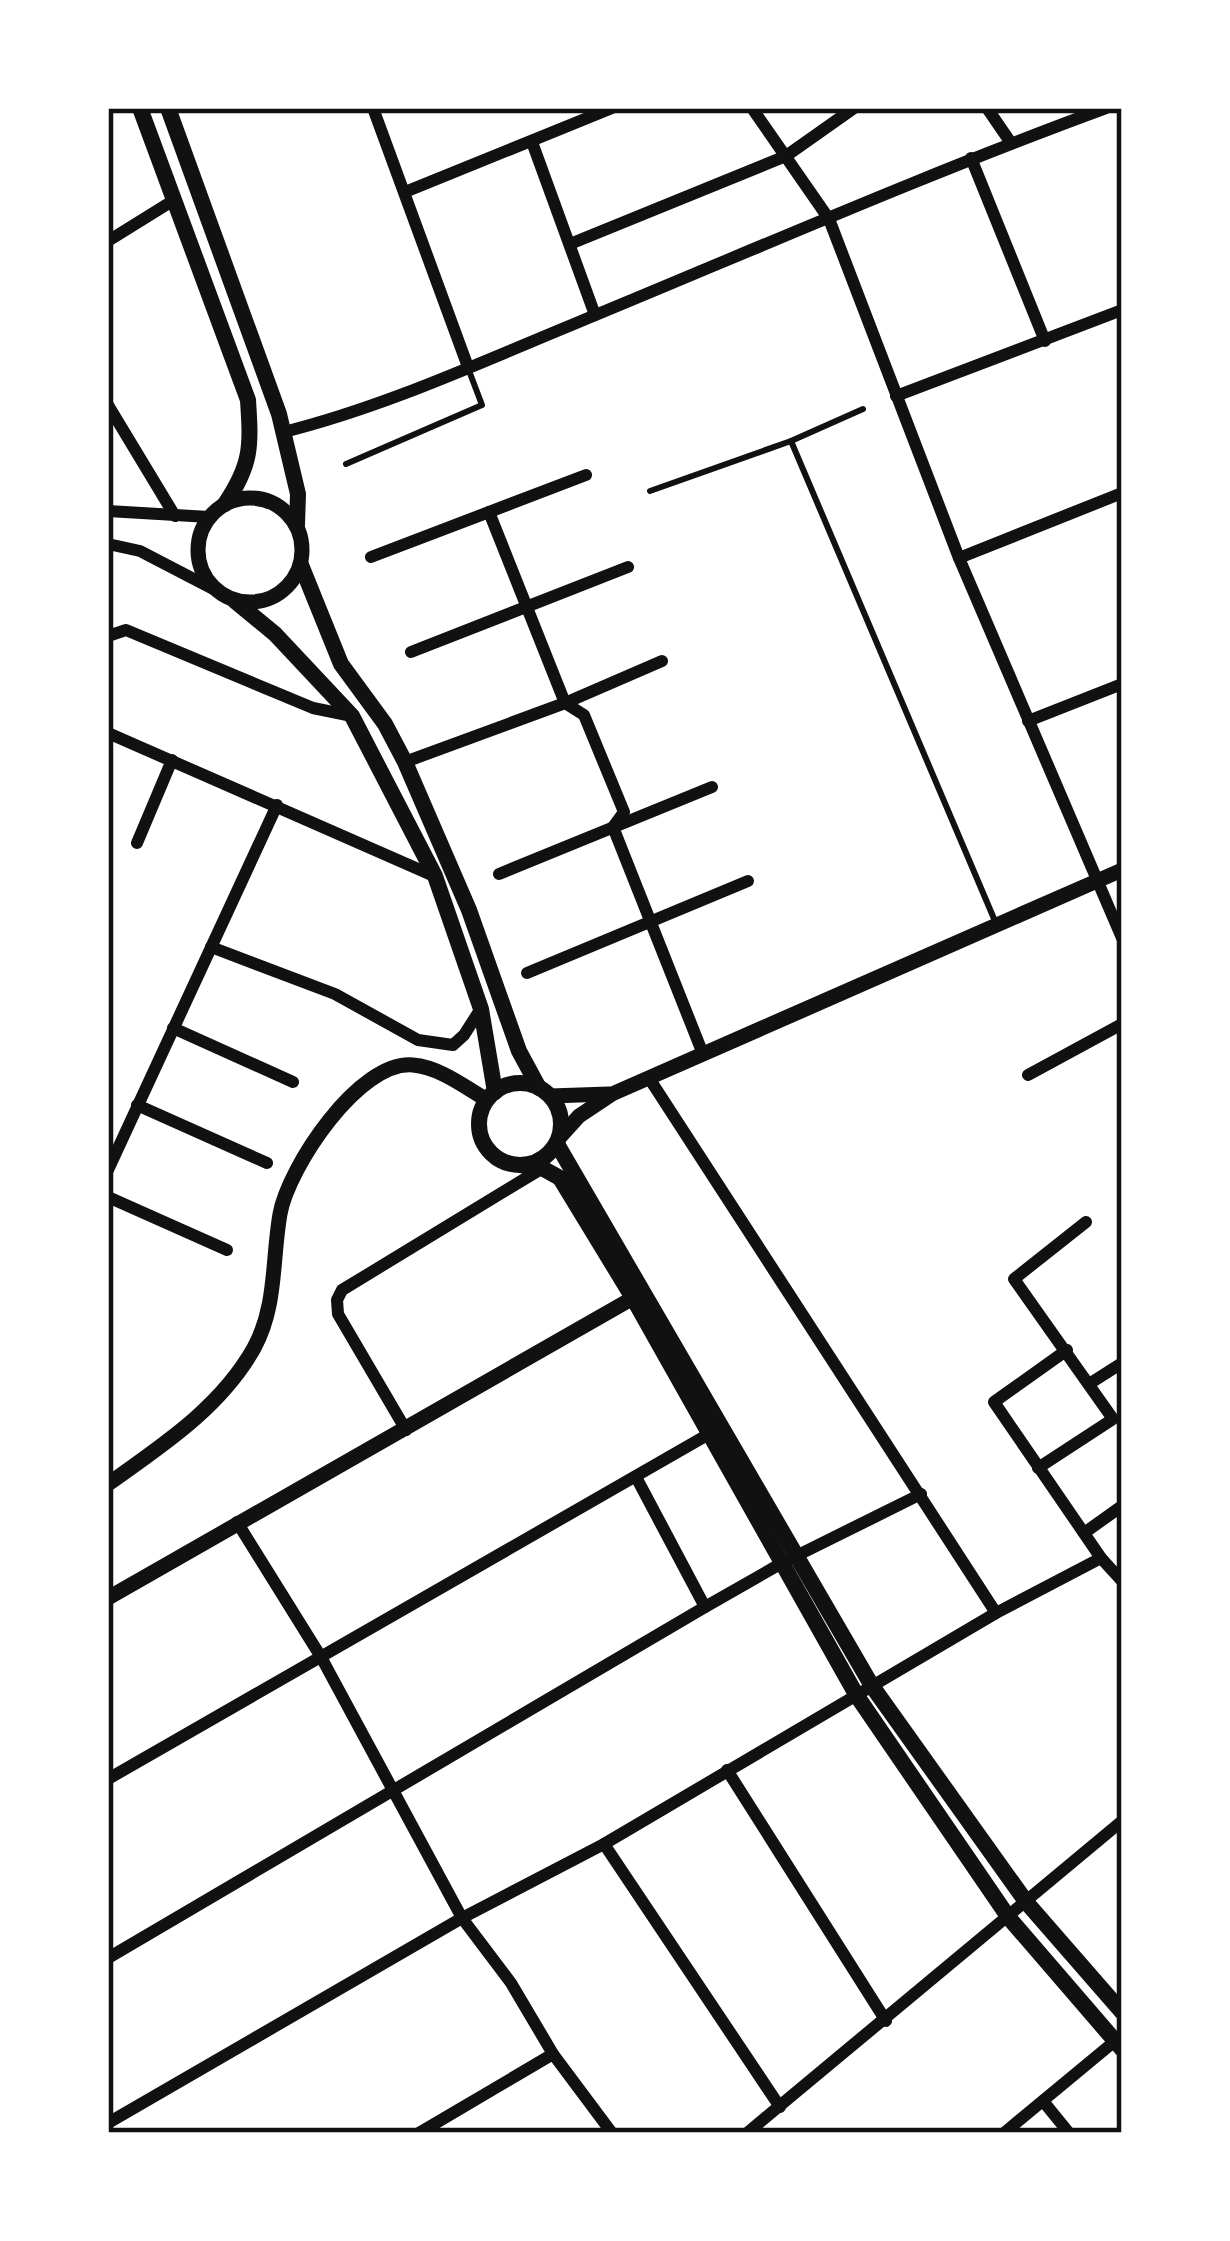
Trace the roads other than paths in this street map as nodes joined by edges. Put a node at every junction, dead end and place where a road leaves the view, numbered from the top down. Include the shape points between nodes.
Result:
1 (140, 108) edge
2 (168, 108) edge
3 (374, 108) edge
4 (612, 108) edge
5 (752, 108) edge
6 (854, 108) edge
7 (987, 108) edge
8 (1106, 108) edge
9 (532, 142) junction
10 (1011, 143) junction
11 (786, 156) junction
12 (971, 158) junction
13 (405, 192) junction
14 (174, 200) junction
15 (829, 219) junction
16 (108, 241) edge
17 (570, 244) junction
18 (1122, 310) edge
19 (595, 315) junction
20 (1045, 341) junction
21 (468, 367) junction
22 (896, 396) junction
23 (108, 405) edge
24 (863, 409) dead end
25 (284, 432) junction
26 (791, 441) junction
27 (346, 464) dead end
28 (586, 476) dead end
29 (650, 491) dead end
30 (1122, 493) edge
31 (225, 504) junction
32 (108, 511) edge
33 (489, 512) junction
34 (175, 516) junction
35 (209, 517) junction
36 (297, 525) junction
37 (108, 544) edge
38 (371, 557) dead end
39 (959, 558) junction
40 (301, 565) junction
41 (628, 567) dead end
42 (217, 591) junction
43 (236, 601) junction
44 (526, 607) junction
45 (108, 636) edge
46 (412, 652) dead end
47 (662, 661) dead end
48 (1122, 683) edge
49 (565, 703) junction
50 (352, 716) junction
51 (1028, 721) junction
52 (108, 733) edge
53 (172, 760) junction
54 (405, 762) junction
55 (712, 787) dead end
56 (277, 805) junction
57 (613, 827) junction
58 (136, 843) dead end
59 (1122, 870) edge
60 (499, 874) dead end
61 (435, 876) junction
62 (1096, 879) junction
63 (748, 880) dead end
64 (650, 921) junction
65 (997, 925) junction
66 (1122, 938) edge
67 (211, 947) junction
68 (527, 973) dead end
69 (481, 1009) junction
70 (1122, 1024) edge
71 (173, 1028) junction
72 (703, 1054) junction
73 (1028, 1075) dead end
74 (650, 1078) junction
75 (293, 1082) dead end
76 (544, 1092) junction
77 (612, 1094) junction
78 (491, 1096) junction
79 (137, 1105) junction
80 (558, 1140) junction
81 (266, 1163) dead end
82 (533, 1167) junction
83 (108, 1170) edge
84 (108, 1197) edge
85 (1086, 1222) dead end
86 (227, 1250) dead end
87 (633, 1298) junction
88 (1067, 1350) junction
89 (1122, 1363) edge
90 (1089, 1384) junction
91 (406, 1430) junction
92 (709, 1434) junction
93 (1038, 1468) junction
94 (636, 1477) junction
95 (108, 1484) edge
96 (921, 1494) junction
97 (1122, 1506) edge
98 (237, 1522) junction
99 (1084, 1533) junction
100 (1101, 1558) junction
101 (790, 1559) junction
102 (1122, 1581) edge
103 (108, 1598) edge
104 (705, 1607) junction
105 (996, 1612) junction
106 (321, 1657) junction
107 (865, 1691) junction
108 (728, 1770) junction
109 (108, 1779) edge
110 (393, 1789) junction
111 (1122, 1821) edge
112 (604, 1844) junction
113 (1027, 1903) junction
114 (462, 1918) junction
115 (1009, 1918) junction
116 (108, 1958) edge
117 (1122, 2012) edge
118 (886, 2021) junction
119 (1118, 2045) edge
120 (553, 2054) junction
121 (1043, 2101) junction
122 (780, 2107) junction
123 (108, 2123) edge
124 (112, 2133) edge
125 (419, 2133) edge
126 (612, 2133) edge
127 (748, 2133) edge
128 (1004, 2133) edge
129 (1069, 2133) edge

1 - 14 main road
2 - 25 main road
3 - 13 street
4 - 9 street
5 - 11 street
6 - 11 street
7 - 10 street
8 - 10 street
9 - 13 street
9 - 17 street
10 - 12 street
11 - 15 street
11 - 17 street
12 - 15 street
12 - 20 street
13 - 21 street
14 - 16 street
14 - 31 main road via 248,400 251,450
15 - 19 street
15 - 22 street
17 - 19 street
18 - 20 street
19 - 21 street
20 - 22 street
21 - 25 street
21 - 27 lane via 482,405
22 - 39 street
23 - 34 street
24 - 26 lane
25 - 36 main road
26 - 29 lane
26 - 65 lane
28 - 33 street
30 - 39 street
31 - 35 street
31 - 36 street via 265,500
32 - 34 street
33 - 38 street
33 - 44 street
34 - 35 street
35 - 42 street via 197,556
36 - 40 street
37 - 42 street via 140,551
39 - 51 street
40 - 43 street via 275,597
40 - 54 main road via 340,664
41 - 44 street
42 - 43 street
43 - 50 main road
44 - 46 street
44 - 49 street
45 - 50 street via 126,630 313,708
47 - 49 street
48 - 51 street
49 - 54 street
49 - 57 street via 584,715 624,812
50 - 61 main road
51 - 62 street
52 - 53 street
53 - 56 street
53 - 58 street
54 - 76 main road via 519,1051
55 - 57 street
56 - 61 street
56 - 67 street
57 - 60 street
57 - 64 street
59 - 62 street
61 - 69 main road
62 - 65 street
62 - 66 street
63 - 64 street
64 - 68 street
64 - 72 street
65 - 72 street
67 - 69 street via 335,994 418,1040 453,1045
67 - 71 street
69 - 78 main road
70 - 73 street
71 - 75 street
71 - 79 street
72 - 74 street
74 - 77 street
74 - 96 street
76 - 77 street
76 - 78 main road via 524,1083
76 - 80 main road via 562,1122
77 - 80 street
78 - 82 main road via 480,1115 485,1145 508,1164
78 - 95 street via 410,1064 353,1091 280,1209 269,1313 243,1367 218,1399
79 - 81 street
79 - 83 street
80 - 82 main road
80 - 101 main road
82 - 87 main road via 560,1178
82 - 91 street via 337,1300
84 - 86 street
85 - 88 street via 1014,1279
87 - 91 street
87 - 92 main road
88 - 90 street
88 - 93 street via 994,1402
89 - 90 street
90 - 93 street via 1113,1419
91 - 98 street
92 - 94 street
92 - 101 main road
93 - 99 street
94 - 104 street
94 - 106 street
96 - 101 street
96 - 105 street
97 - 99 street
98 - 103 street
98 - 106 street
99 - 100 street
100 - 102 street
100 - 105 street
101 - 104 street
101 - 107 main road
104 - 110 street
105 - 107 street
106 - 109 street
106 - 110 street
107 - 108 street
107 - 113 main road
107 - 115 main road
108 - 112 street
108 - 118 street
110 - 114 street
110 - 116 street
111 - 113 street
112 - 114 street
112 - 122 street
113 - 115 street
113 - 117 main road
114 - 120 street
114 - 123 street
115 - 118 street
115 - 119 main road
118 - 122 street
119 - 121 street
120 - 125 street
120 - 126 street
121 - 128 street
121 - 129 street
122 - 127 street
123 - 124 street

